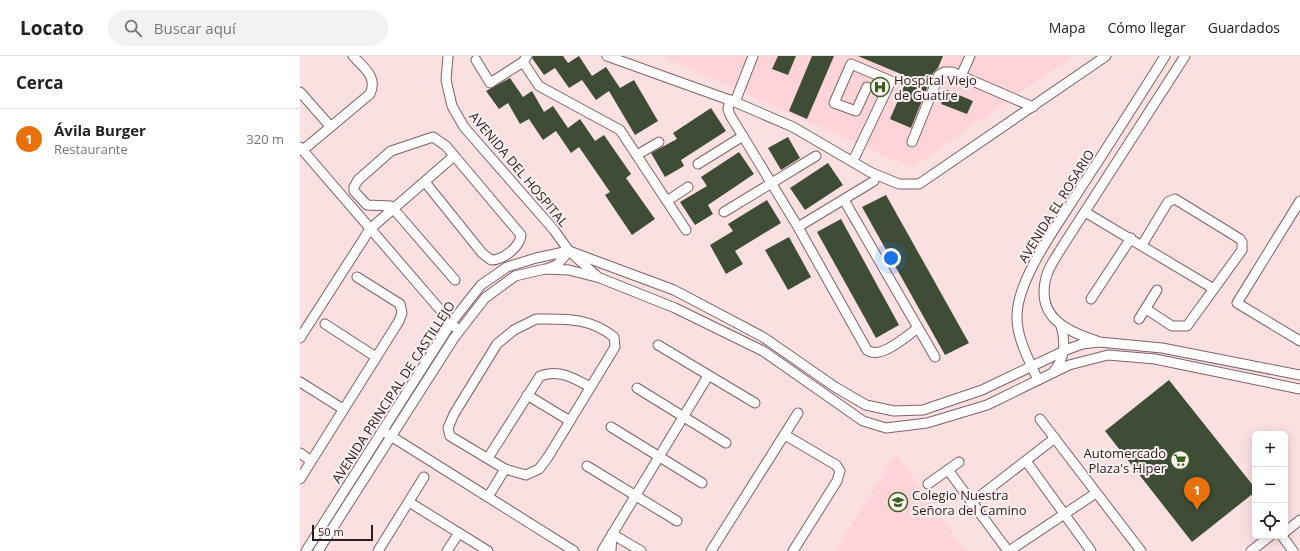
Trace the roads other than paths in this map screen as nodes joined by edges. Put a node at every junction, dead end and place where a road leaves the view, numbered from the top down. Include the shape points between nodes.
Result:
1 (353, 56) edge
2 (448, 56) edge
3 (607, 56) edge
4 (753, 56) edge
5 (970, 56) edge
6 (1106, 56) edge
7 (1165, 56) edge
8 (1185, 56) edge
9 (525, 59) edge
10 (476, 60) dead end
11 (961, 76) junction
12 (867, 87) dead end
13 (300, 92) edge
14 (733, 101) junction
15 (1033, 107) junction
16 (330, 126) junction
17 (743, 136) junction
18 (659, 142) dead end
19 (912, 142) dead end
20 (301, 149) edge
21 (637, 155) junction
22 (454, 156) junction
23 (816, 156) dead end
24 (853, 161) junction
25 (698, 164) dead end
26 (874, 181) dead end
27 (425, 182) junction
28 (772, 183) junction
29 (688, 187) dead end
30 (844, 200) junction
31 (667, 201) junction
32 (1300, 201) edge
33 (394, 210) junction
34 (724, 212) dead end
35 (1085, 212) junction
36 (798, 227) junction
37 (370, 230) junction
38 (686, 230) dead end
39 (1131, 238) junction
40 (1142, 245) junction
41 (568, 251) junction
42 (545, 269) junction
43 (357, 277) dead end
44 (600, 278) junction
45 (455, 280) dead end
46 (1214, 289) junction
47 (1157, 290) dead end
48 (1091, 299) dead end
49 (1146, 309) junction
50 (1139, 319) dead end
51 (451, 323) junction
52 (325, 324) dead end
53 (1061, 326) junction
54 (918, 328) junction
55 (458, 332) junction
56 (1299, 337) edge
57 (300, 338) edge
58 (1099, 342) junction
59 (658, 345) dead end
60 (1064, 351) junction
61 (376, 357) junction
62 (934, 357) dead end
63 (1031, 366) junction
64 (1052, 374) junction
65 (1300, 375) edge
66 (708, 376) junction
67 (1038, 380) junction
68 (300, 382) edge
69 (590, 387) junction
70 (637, 388) dead end
71 (1300, 389) edge
72 (527, 395) junction
73 (755, 403) dead end
74 (343, 409) junction
75 (798, 413) dead end
76 (683, 417) junction
77 (1040, 419) dead end
78 (570, 421) junction
79 (610, 427) dead end
80 (382, 430) junction
81 (784, 435) junction
82 (390, 436) junction
83 (1055, 438) junction
84 (726, 443) dead end
85 (300, 453) edge
86 (660, 456) junction
87 (488, 458) junction
88 (311, 461) junction
89 (1026, 461) junction
90 (959, 462) dead end
91 (587, 466) dead end
92 (505, 469) junction
93 (948, 470) junction
94 (424, 477) dead end
95 (300, 479) edge
96 (702, 482) dead end
97 (928, 484) dead end
98 (1096, 492) junction
99 (636, 496) junction
100 (488, 497) junction
101 (409, 502) junction
102 (971, 503) junction
103 (1300, 512) edge
104 (1066, 515) junction
105 (1300, 520) edge
106 (677, 521) dead end
107 (1288, 522) edge
108 (1288, 530) edge
109 (459, 533) junction
110 (612, 534) junction
111 (1266, 539) edge
112 (1284, 539) edge
113 (306, 551) edge
114 (318, 551) edge
115 (378, 551) edge
116 (447, 551) edge
117 (488, 551) edge
118 (574, 551) edge
119 (602, 551) edge
120 (610, 551) edge
121 (641, 551) edge
122 (712, 551) edge
123 (793, 551) edge
124 (1009, 551) edge
125 (1091, 551) edge
126 (1141, 551) edge
127 (1251, 551) edge
128 (1294, 551) edge

1 - 16 street via 373,80 373,86 366,98
2 - 41 street, AVENIDA DEL HOSPITAL via 446,80 452,106 464,127 554,230
3 - 14 street
4 - 14 street
5 - 11 street
6 - 15 street
7 - 63 street, AVENIDA EL ROSARIO via 1046,243 1026,281 1021,293 1017,320
8 - 35 street, AVENIDA EL ROSARIO
9 - 10 street via 490,83
9 - 21 street via 539,86 620,130
11 - 15 street
11 - 19 street via 952,72 939,75
12 - 24 street via 856,111 834,103 851,64 891,81
13 - 16 street
14 - 17 street via 728,109
14 - 24 street via 793,127
15 - 24 street via 919,184 899,184 870,172
16 - 20 street
17 - 25 street
17 - 28 street
18 - 21 street
20 - 37 street
21 - 31 street
22 - 27 street
22 - 27 street via 522,235 519,244 497,260 491,260
22 - 33 street via 438,139 429,138 391,151 358,180 354,191 367,205 387,204
23 - 28 street
26 - 30 street
27 - 33 street
28 - 34 street
28 - 36 street
29 - 31 street
30 - 36 street
30 - 54 street
31 - 38 street
32 - 56 street via 1237,303
33 - 37 street
33 - 45 street
35 - 39 street
35 - 53 street, AVENIDA EL ROSARIO via 1048,271 1045,281 1044,294 1049,312
36 - 54 street via 867,350 873,353 882,352
37 - 51 street
37 - 57 street
39 - 40 street
39 - 48 street
40 - 46 street
40 - 46 street via 1168,202 1175,199 1234,235 1242,242 1242,250
41 - 42 street via 557,265
41 - 44 street, AVENIDA DEL HOSPITAL
41 - 51 street, AVENIDA PRINCIPAL DE CASTILLEJO via 507,267 481,285
41 - 63 street via 674,290 763,337 835,387 866,405 894,411 923,410 982,390
42 - 44 street, AVENIDA PRINCIPAL DE CASTILLEJO via 569,270
42 - 55 street, AVENIDA PRINCIPAL DE CASTILLEJO via 515,276 485,298
43 - 61 street via 400,304 402,313 399,321
44 - 67 street, AVENIDA PRINCIPAL DE CASTILLEJO via 675,308 764,351 863,421 886,428 927,423 987,406
46 - 49 street via 1187,326 1172,326
47 - 49 street
49 - 50 street
51 - 55 street
51 - 80 street, AVENIDA PRINCIPAL DE CASTILLEJO
52 - 61 street
53 - 58 street, AVENIDA EL ROSARIO
53 - 60 street
54 - 62 street
55 - 82 street, AVENIDA PRINCIPAL DE CASTILLEJO
58 - 60 street via 1082,344
58 - 65 street via 1162,348
59 - 66 street
60 - 63 street
60 - 64 street via 1059,365
61 - 74 street
63 - 67 street, AVENIDA EL ROSARIO
64 - 67 street, AVENIDA PRINCIPAL DE CASTILLEJO
64 - 71 street, AVENIDA PRINCIPAL DE CASTILLEJO via 1069,365 1108,355 1155,359
66 - 73 street
66 - 76 street
68 - 74 street
69 - 72 street via 566,374 548,373 540,376
69 - 78 street
69 - 87 street via 615,347 614,336 600,326 568,319 536,319 514,330 497,344 448,428 450,436
70 - 76 street
72 - 78 street
72 - 87 street
74 - 88 street
75 - 81 street
76 - 84 street
76 - 86 street
77 - 83 street
78 - 92 street via 539,469 526,475
79 - 86 street
80 - 82 street
80 - 113 street, AVENIDA PRINCIPAL DE CASTILLEJO
81 - 122 street
81 - 123 street via 836,465 840,471 837,481
82 - 100 street
82 - 114 street, AVENIDA PRINCIPAL DE CASTILLEJO
83 - 89 street
83 - 98 street
85 - 88 street
86 - 96 street
86 - 99 street
87 - 92 street
88 - 95 street
89 - 102 street
89 - 104 street
90 - 93 street
91 - 99 street
92 - 100 street
93 - 97 street
93 - 102 street
94 - 101 street
98 - 104 street
98 - 126 street
99 - 106 street
99 - 110 street
100 - 118 street
101 - 109 street
101 - 115 street
102 - 124 street
103 - 107 street
104 - 124 street
104 - 125 street
105 - 108 street
109 - 116 street
109 - 117 street
110 - 119 street
110 - 120 street
110 - 121 street
111 - 127 street
112 - 128 street

